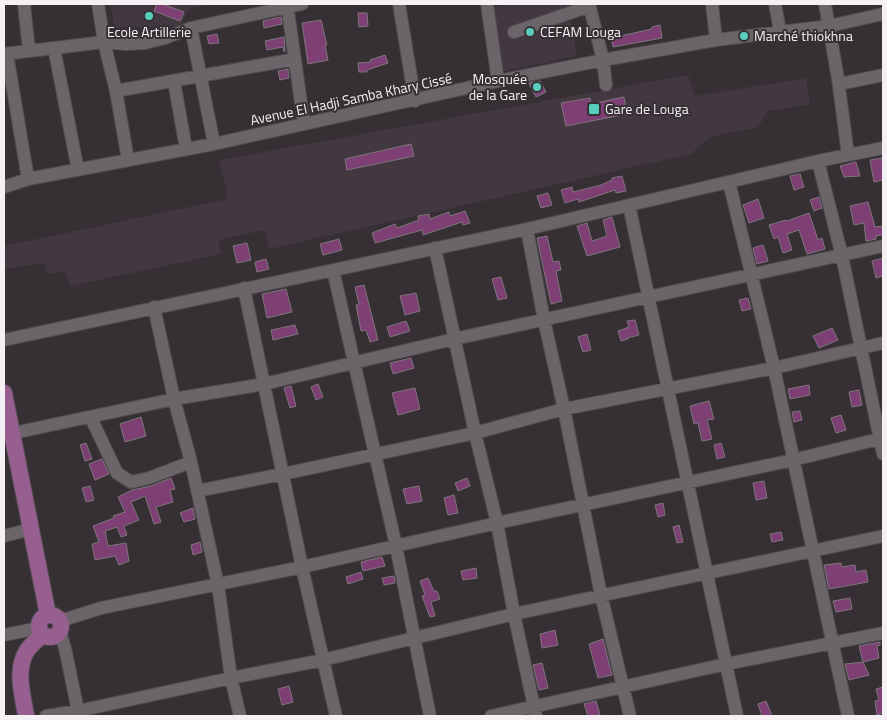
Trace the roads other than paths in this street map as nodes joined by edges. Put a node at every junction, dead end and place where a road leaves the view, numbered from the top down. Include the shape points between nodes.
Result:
1 (24, 4) edge
2 (98, 4) edge
3 (302, 4) edge
4 (399, 4) edge
5 (487, 4) edge
6 (712, 4) edge
7 (775, 4) edge
8 (825, 4) edge
9 (287, 5) edge
10 (590, 5) edge
11 (883, 14) edge
12 (829, 26) junction
13 (191, 28) junction
14 (780, 31) junction
15 (514, 32) dead end
16 (716, 40) junction
17 (104, 42) junction
18 (54, 48) junction
19 (30, 51) junction
20 (6, 54) edge
21 (295, 59) junction
22 (603, 60) junction
23 (883, 75) edge
24 (200, 76) junction
25 (174, 81) junction
26 (498, 81) junction
27 (839, 84) junction
28 (606, 86) dead end
29 (116, 92) junction
30 (415, 101) junction
31 (304, 124) junction
32 (214, 144) junction
33 (883, 148) edge
34 (186, 150) junction
35 (848, 155) junction
36 (128, 160) junction
37 (818, 161) junction
38 (78, 170) junction
39 (28, 179) junction
40 (729, 182) junction
41 (4, 187) edge
42 (629, 205) junction
43 (527, 229) junction
44 (883, 246) edge
45 (435, 248) junction
46 (842, 256) junction
47 (333, 270) junction
48 (752, 275) junction
49 (244, 288) junction
50 (649, 298) junction
51 (154, 307) junction
52 (544, 320) junction
53 (454, 339) junction
54 (4, 340) edge
55 (883, 343) edge
56 (862, 348) junction
57 (354, 362) junction
58 (774, 368) junction
59 (264, 384) junction
60 (668, 388) junction
61 (4, 393) edge
62 (174, 399) junction
63 (564, 409) junction
64 (91, 418) junction
65 (475, 433) junction
66 (8, 434) edge
67 (881, 438) edge
68 (374, 454) junction
69 (883, 454) edge
70 (793, 460) junction
71 (191, 462) junction
72 (283, 474) junction
73 (688, 483) junction
74 (197, 491) junction
75 (584, 504) junction
76 (496, 523) junction
77 (31, 529) junction
78 (4, 536) edge
79 (883, 536) edge
80 (396, 546) junction
81 (812, 552) junction
82 (302, 567) junction
83 (707, 573) junction
84 (218, 584) junction
85 (601, 596) junction
86 (514, 614) junction
87 (50, 626) junction
88 (883, 633) edge
89 (4, 635) edge
90 (414, 638) junction
91 (833, 644) junction
92 (323, 660) junction
93 (726, 664) junction
94 (231, 678) junction
95 (624, 686) junction
96 (535, 712) edge
97 (79, 714) edge
98 (26, 716) edge
99 (46, 716) edge
100 (240, 716) edge
101 (336, 716) edge
102 (430, 716) edge
103 (491, 716) edge
104 (630, 716) edge
105 (737, 716) edge
106 (848, 716) edge

1 - 19 street
2 - 17 street
3 - 9 street
4 - 30 street
5 - 26 street
6 - 16 street
7 - 14 street
8 - 12 street
9 - 13 street
9 - 21 street
10 - 15 street
10 - 22 street
11 - 12 street, Avenue El Hadji Samba Khary Cissé
12 - 14 street, Avenue El Hadji Samba Khary Cissé
12 - 27 street
13 - 17 street via 145,43
13 - 24 street
14 - 16 street, Avenue El Hadji Samba Khary Cissé
16 - 22 street, Avenue El Hadji Samba Khary Cissé
17 - 18 street
17 - 29 street
18 - 19 street
18 - 38 street
19 - 20 street
20 - 39 street
21 - 24 street
21 - 31 street
22 - 26 street, Avenue El Hadji Samba Khary Cissé
22 - 28 street
23 - 27 street
24 - 25 street
24 - 32 street
25 - 29 street
25 - 34 street
26 - 30 street, Avenue El Hadji Samba Khary Cissé
27 - 35 street
29 - 36 street
30 - 31 street, Avenue El Hadji Samba Khary Cissé
31 - 32 street, Avenue El Hadji Samba Khary Cissé
32 - 34 street, Avenue El Hadji Samba Khary Cissé
33 - 35 street
34 - 36 street, Avenue El Hadji Samba Khary Cissé
35 - 37 street
36 - 38 street, Avenue El Hadji Samba Khary Cissé
37 - 40 street
37 - 46 street
38 - 39 street, Avenue El Hadji Samba Khary Cissé
39 - 41 street, Avenue El Hadji Samba Khary Cissé
40 - 42 street
40 - 48 street
42 - 43 street
42 - 50 street
43 - 45 street
43 - 52 street
44 - 46 street
45 - 47 street
45 - 53 street
46 - 48 street
46 - 56 street
47 - 49 street
47 - 57 street
48 - 50 street
48 - 58 street
49 - 51 street
49 - 59 street
50 - 52 street
50 - 60 street
51 - 54 street
51 - 62 street
52 - 53 street
52 - 63 street
53 - 57 street
53 - 65 street
55 - 56 street
56 - 58 street
56 - 67 street
57 - 59 street
57 - 68 street
58 - 60 street
58 - 70 street
59 - 62 street
59 - 72 street
60 - 63 street
60 - 73 street
61 - 66 main road
62 - 64 street
62 - 71 street
63 - 65 street
63 - 75 street
64 - 66 street
64 - 71 street via 117,473 131,482
65 - 68 street
65 - 76 street
66 - 77 main road
67 - 69 street
67 - 70 street
68 - 72 street
68 - 80 street
70 - 73 street
70 - 81 street
71 - 74 street
72 - 74 street
72 - 82 street
73 - 75 street
73 - 83 street
74 - 84 street
75 - 76 street
75 - 85 street
76 - 80 street
76 - 86 street
77 - 78 street
77 - 87 main road
79 - 81 street
80 - 82 street
80 - 90 street
81 - 83 street
81 - 91 street
82 - 84 street
82 - 92 street
83 - 85 street
83 - 93 street
84 - 87 street via 101,608
84 - 94 street
85 - 86 street
85 - 95 street
86 - 90 street
86 - 96 street
87 - 89 street
87 - 97 street via 65,648
87 - 98 main road via 23,658 20,673
88 - 91 street
90 - 92 street
90 - 102 street
91 - 93 street
91 - 106 street
92 - 94 street
92 - 101 street
93 - 95 street
93 - 105 street
94 - 97 street
94 - 100 street
95 - 96 street
95 - 104 street
96 - 103 street
97 - 99 street

